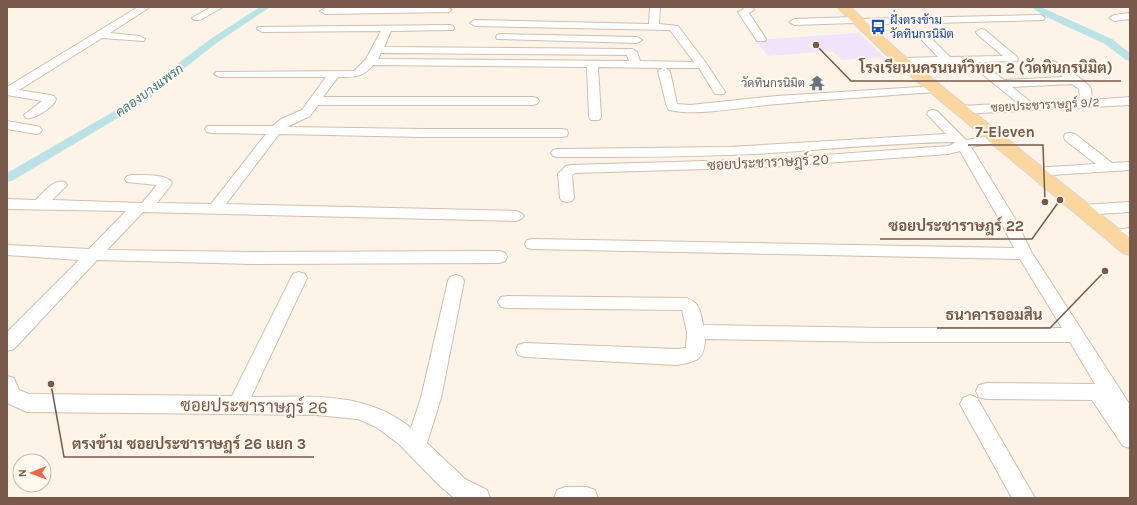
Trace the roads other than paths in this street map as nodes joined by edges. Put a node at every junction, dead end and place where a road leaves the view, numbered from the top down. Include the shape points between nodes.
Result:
1 (144, 7) edge
2 (218, 7) edge
3 (655, 7) edge
4 (748, 7) edge
5 (843, 7) edge
6 (386, 9) edge
7 (369, 10) junction
8 (446, 10) dead end
9 (325, 11) dead end
10 (1130, 16) edge
11 (197, 18) dead end
12 (511, 18) dead end
13 (1040, 18) dead end
14 (1114, 18) dead end
15 (857, 21) junction
16 (794, 22) dead end
17 (475, 23) dead end
18 (654, 23) junction
19 (642, 26) junction
20 (388, 28) junction
21 (449, 28) dead end
22 (262, 29) dead end
23 (360, 29) junction
24 (981, 32) dead end
25 (920, 33) dead end
26 (101, 35) junction
27 (501, 37) dead end
28 (140, 39) dead end
29 (761, 39) dead end
30 (637, 40) junction
31 (376, 50) junction
32 (632, 52) junction
33 (947, 60) junction
34 (902, 61) junction
35 (371, 62) junction
36 (592, 64) junction
37 (1052, 64) dead end
38 (635, 65) junction
39 (702, 65) junction
40 (980, 67) dead end
41 (664, 72) dead end
42 (220, 74) dead end
43 (334, 75) junction
44 (1076, 80) junction
45 (1001, 84) junction
46 (936, 89) junction
47 (8, 92) edge
48 (719, 92) dead end
49 (533, 101) dead end
50 (1130, 101) edge
51 (315, 102) junction
52 (1083, 103) junction
53 (1029, 106) junction
54 (961, 110) junction
55 (933, 114) dead end
56 (30, 115) dead end
57 (595, 117) dead end
58 (7, 125) edge
59 (210, 129) dead end
60 (36, 130) dead end
61 (276, 130) junction
62 (562, 133) dead end
63 (1070, 137) dead end
64 (996, 139) junction
65 (959, 141) junction
66 (558, 153) dead end
67 (1130, 166) edge
68 (1108, 167) junction
69 (1035, 172) junction
70 (132, 180) dead end
71 (60, 185) dead end
72 (566, 198) dead end
73 (7, 204) edge
74 (38, 205) junction
75 (1130, 207) edge
76 (142, 208) junction
77 (214, 210) junction
78 (1083, 210) junction
79 (516, 216) dead end
80 (1130, 233) edge
81 (1114, 235) junction
82 (533, 244) dead end
83 (1130, 248) edge
84 (7, 250) edge
85 (1025, 254) junction
86 (92, 255) junction
87 (499, 257) dead end
88 (299, 278) dead end
89 (456, 281) dead end
90 (508, 302) dead end
91 (696, 332) junction
92 (1074, 335) junction
93 (7, 344) edge
94 (525, 350) dead end
95 (8, 390) edge
96 (237, 406) junction
97 (1123, 419) edge
98 (1130, 439) edge
99 (415, 446) junction
100 (478, 498) edge
101 (1024, 498) edge

1 - 26 street
2 - 11 street
3 - 18 street
4 - 29 street via 749,10 743,12
5 - 15 main road
6 - 7 street
6 - 8 street
7 - 9 street
7 - 23 street
10 - 14 street
12 - 18 street
13 - 15 street
15 - 16 street
15 - 34 main road
17 - 19 street
18 - 19 street
18 - 39 street via 674,28
19 - 30 street
20 - 21 street
20 - 23 street
20 - 31 street
22 - 23 street
24 - 33 street via 1013,59
25 - 33 street
26 - 28 street
26 - 47 street
27 - 30 street
30 - 32 street
31 - 32 street
31 - 35 street
32 - 38 street
33 - 34 street
34 - 46 main road
35 - 36 street
35 - 43 street via 360,73
36 - 38 street
36 - 57 street
37 - 44 street
38 - 39 street
39 - 48 street
40 - 45 street
41 - 46 street via 673,107 690,109
42 - 43 street
43 - 51 street
44 - 45 street
44 - 52 street via 1084,88 1086,96
45 - 53 street
46 - 54 main road
47 - 56 street via 50,99
49 - 51 street
50 - 52 street, ซอยประชาราษฎร์ 9/2
51 - 61 street via 306,113 285,122
52 - 53 street, ซอยประชาราษฎร์ 9/2
53 - 54 street, ซอยประชาราษฎร์ 9/2
54 - 64 main road
55 - 65 street
58 - 60 street
59 - 61 street
61 - 62 street
61 - 77 street
63 - 68 street
64 - 65 street, ซอยประชาราษฎร์ 20
64 - 69 main road
65 - 66 street via 915,138 694,154
65 - 72 street, ซอยประชาราษฎร์ 20 via 956,148 948,150 770,163 571,169 564,174
65 - 85 street
67 - 68 street
68 - 69 street
69 - 78 main road
70 - 76 street via 165,182
71 - 74 street
73 - 74 street
74 - 76 street
75 - 78 street
76 - 77 street
76 - 86 street
77 - 79 street
78 - 81 main road
80 - 81 street
81 - 83 main road
82 - 85 street
84 - 86 street
85 - 92 street
86 - 87 street via 194,258
86 - 93 street
88 - 96 street
89 - 99 street via 431,398
90 - 91 street via 686,304 691,309
91 - 92 street
91 - 94 street via 695,351 690,355
92 - 97 street
95 - 96 street, ซอยประชาราษฎร์ 26 via 12,396 27,403
96 - 99 street, ซอยประชาราษฎร์ 26 via 353,408 372,414 390,424
97 - 98 street
97 - 101 street via 1097,392 978,398
99 - 100 street, ซอยประชาราษฎร์ 26 via 457,488

